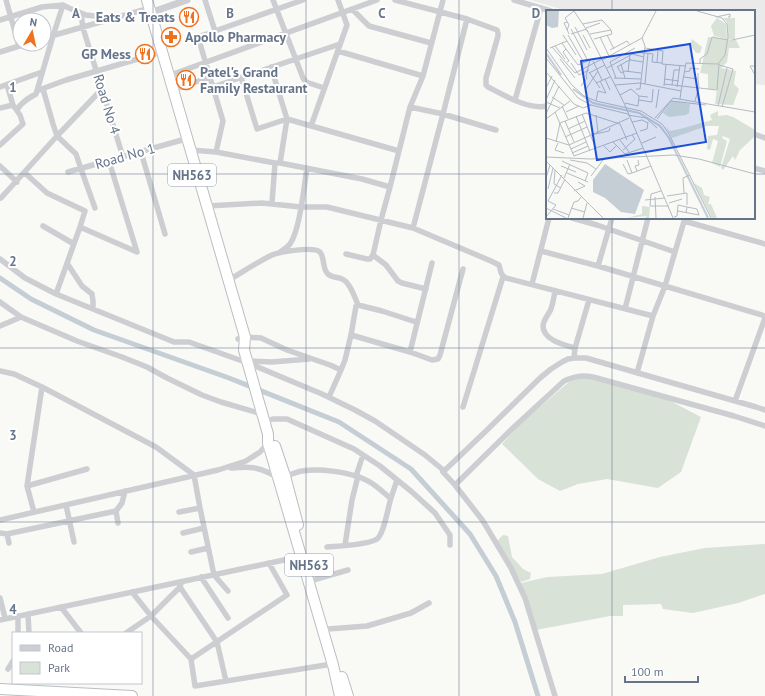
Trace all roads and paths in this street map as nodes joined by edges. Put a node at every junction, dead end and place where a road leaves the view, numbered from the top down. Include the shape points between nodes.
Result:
1 (6, 0) edge
2 (40, 0) edge
3 (140, 0) edge
4 (146, 0) edge
5 (187, 0) edge
6 (205, 0) edge
7 (273, 0) edge
8 (303, 0) edge
9 (338, 0) edge
10 (377, 0) edge
11 (395, 0) edge
12 (443, 0) edge
13 (514, 0) edge
14 (63, 5) junction
15 (42, 7) junction
16 (541, 8) junction
17 (352, 9) junction
18 (276, 10) junction
19 (548, 10) edge
20 (343, 12) junction
21 (439, 12) junction
22 (81, 13) junction
23 (146, 13) junction
24 (11, 17) junction
25 (116, 18) junction
26 (467, 19) junction
27 (0, 20) edge
28 (12, 21) edge
29 (83, 28) junction
30 (215, 31) junction
31 (285, 33) junction
32 (53, 36) junction
33 (431, 42) junction
34 (340, 44) junction
35 (12, 48) edge
36 (0, 52) edge
37 (338, 52) junction
38 (155, 54) junction
39 (295, 59) junction
40 (206, 62) junction
41 (271, 67) junction
42 (97, 71) junction
43 (42, 72) junction
44 (168, 76) junction
45 (423, 76) junction
46 (210, 77) junction
47 (241, 77) junction
48 (7, 85) junction
49 (0, 87) edge
50 (213, 87) junction
51 (324, 88) junction
52 (102, 89) junction
53 (40, 90) junction
54 (173, 90) junction
55 (515, 100) junction
56 (13, 105) junction
57 (546, 106) edge
58 (410, 107) junction
59 (0, 108) edge
60 (16, 110) junction
61 (443, 114) junction
62 (287, 119) junction
63 (311, 126) junction
64 (496, 130) dead end
65 (755, 134) edge
66 (57, 136) junction
67 (765, 138) edge
68 (182, 140) junction
69 (1, 143) edge
70 (191, 150) junction
71 (399, 151) junction
72 (141, 152) junction
73 (216, 152) junction
74 (123, 157) junction
75 (109, 161) junction
76 (278, 163) junction
77 (0, 166) edge
78 (307, 168) junction
79 (755, 168) edge
80 (81, 169) junction
81 (765, 171) edge
82 (68, 172) dead end
83 (25, 173) junction
84 (17, 182) junction
85 (390, 187) junction
86 (1, 198) edge
87 (272, 203) junction
88 (207, 206) junction
89 (301, 207) junction
90 (95, 208) dead end
91 (550, 219) edge
92 (575, 219) edge
93 (612, 219) edge
94 (648, 219) edge
95 (381, 220) junction
96 (685, 220) edge
97 (43, 226) dead end
98 (80, 227) junction
99 (413, 228) junction
100 (609, 229) junction
101 (165, 234) dead end
102 (642, 241) junction
103 (74, 244) junction
104 (765, 244) edge
105 (541, 251) junction
106 (675, 252) junction
107 (278, 253) junction
108 (346, 254) dead end
109 (373, 255) junction
110 (0, 258) edge
111 (432, 262) dead end
112 (67, 263) junction
113 (598, 266) junction
114 (463, 269) dead end
115 (503, 277) junction
116 (632, 277) junction
117 (229, 280) junction
118 (532, 284) junction
119 (666, 286) junction
120 (426, 289) junction
121 (555, 291) junction
122 (56, 294) junction
123 (589, 300) junction
124 (0, 302) edge
125 (358, 305) junction
126 (92, 309) junction
127 (624, 309) junction
128 (653, 316) junction
129 (765, 317) edge
130 (21, 318) junction
131 (416, 322) junction
132 (0, 326) edge
133 (351, 335) junction
134 (242, 338) junction
135 (575, 348) junction
136 (410, 352) junction
137 (574, 358) junction
138 (312, 359) junction
139 (248, 364) junction
140 (341, 370) junction
141 (0, 371) edge
142 (637, 373) junction
143 (42, 386) junction
144 (329, 397) junction
145 (735, 401) junction
146 (463, 407) dead end
147 (765, 410) edge
148 (263, 414) junction
149 (765, 426) edge
150 (268, 439) junction
151 (363, 455) junction
152 (87, 469) dead end
153 (218, 470) junction
154 (443, 472) junction
155 (194, 475) junction
156 (281, 476) junction
157 (357, 476) junction
158 (397, 480) junction
159 (456, 485) junction
160 (27, 486) junction
161 (125, 491) junction
162 (390, 498) junction
163 (66, 505) junction
164 (200, 508) junction
165 (116, 511) junction
166 (34, 512) junction
167 (179, 512) dead end
168 (0, 520) edge
169 (69, 521) junction
170 (118, 523) dead end
171 (204, 528) junction
172 (0, 533) edge
173 (183, 533) dead end
174 (7, 534) junction
175 (9, 542) dead end
176 (74, 542) dead end
177 (450, 545) dead end
178 (327, 546) dead end
179 (344, 546) junction
180 (208, 548) junction
181 (191, 552) dead end
182 (303, 556) junction
183 (269, 563) junction
184 (348, 570) dead end
185 (214, 575) junction
186 (201, 578) junction
187 (313, 580) junction
188 (181, 584) junction
189 (228, 591) dead end
190 (132, 592) junction
191 (0, 598) edge
192 (429, 603) dead end
193 (61, 607) junction
194 (28, 614) junction
195 (18, 616) junction
196 (151, 616) junction
197 (228, 618) dead end
198 (3, 619) edge
199 (328, 629) junction
200 (18, 632) edge
201 (29, 632) edge
202 (80, 632) edge
203 (127, 632) edge
204 (217, 642) junction
205 (190, 660) junction
206 (12, 663) edge
207 (332, 664) junction
208 (8, 669) dead end
209 (226, 681) junction
210 (0, 689) edge
211 (132, 696) edge
212 (340, 696) edge
213 (348, 696) edge
214 (555, 696) edge

1 - 24 street
2 - 15 street
3 - 23 highway, NH563
4 - 23 highway, NH563
5 - 23 street
6 - 30 street
7 - 18 street
8 - 18 street
9 - 20 street
10 - 17 street
11 - 21 street
12 - 21 street
13 - 16 street
14 - 15 street
14 - 22 street
14 - 32 street
15 - 24 street
16 - 19 street
16 - 55 street
17 - 20 street
17 - 33 street via 369,26
18 - 30 street
18 - 31 street
20 - 31 street
20 - 34 street via 347,25
21 - 26 street
21 - 33 street
22 - 25 street
22 - 29 street, Road No 4
23 - 25 street
23 - 38 highway, NH563
23 - 44 highway, NH563
24 - 27 street
24 - 28 street
25 - 29 street
26 - 55 street via 498,31 485,82 488,87
26 - 61 street
29 - 32 street
29 - 42 street, Road No 4
30 - 40 street via 198,36
31 - 39 street
31 - 40 street
32 - 43 street
33 - 45 street
34 - 37 street
34 - 39 street
35 - 36 street
37 - 45 street
37 - 51 street
38 - 42 street
38 - 68 highway, NH563
39 - 41 street
39 - 51 street via 306,82
40 - 44 street
40 - 46 street
41 - 47 street
41 - 62 street
42 - 52 street, Road No 4
42 - 53 street
43 - 48 street
43 - 53 street
44 - 54 highway, NH563
45 - 58 street
46 - 50 street
46 - 54 street
47 - 50 street
47 - 62 street via 257,129
48 - 49 street
48 - 56 street
50 - 73 street via 223,121
51 - 63 street
52 - 66 street
52 - 74 street, Road No 4
53 - 60 street
53 - 66 street
54 - 70 highway, NH563
55 - 57 street via 531,106
56 - 59 street
56 - 60 street
58 - 61 street
58 - 71 street
60 - 69 street via 23,124
61 - 64 street
61 - 99 street
62 - 63 street
62 - 76 street
63 - 71 street
65 - 67 street
66 - 80 street via 76,154
66 - 83 street
68 - 72 street, Road No 1
68 - 134 highway, NH563
70 - 73 street
70 - 88 highway, NH563
71 - 85 street
72 - 74 street, Road No 1
72 - 101 street
73 - 76 street
74 - 75 street, Road No 1
75 - 80 street, Road No 1
75 - 98 street via 137,252
76 - 78 street
76 - 87 street
77 - 84 street
78 - 85 street
78 - 89 street
79 - 81 street
80 - 82 street, Road No 1
80 - 90 street
83 - 84 street
83 - 98 street via 47,193 85,211
84 - 86 street
85 - 95 street
87 - 88 street
87 - 89 street
88 - 117 highway, NH563
89 - 95 street via 327,207
89 - 107 street via 292,240
91 - 105 street
92 - 100 street
93 - 100 street
94 - 102 street
95 - 99 street
95 - 109 street
96 - 104 street
96 - 106 street
97 - 103 street
98 - 103 street
99 - 115 street via 497,264
100 - 102 street
100 - 113 street
102 - 106 street
102 - 116 street
103 - 112 street
105 - 113 street
105 - 118 street
106 - 119 street
107 - 117 street
107 - 125 street via 317,250 322,256 326,273 347,282
108 - 109 street via 367,259
109 - 120 street via 386,265 398,281
110 - 122 street via 25,278
111 - 120 street
112 - 122 street
112 - 126 street via 82,286 92,294
113 - 116 street
114 - 136 street via 439,358 432,360
115 - 118 street
115 - 146 street
116 - 119 street
116 - 127 street
117 - 134 highway, NH563
118 - 121 street
119 - 128 street
119 - 129 street
120 - 131 street
121 - 123 street
121 - 135 street via 551,310 543,324 544,330 554,341
122 - 126 street
123 - 127 street
123 - 135 street
124 - 130 street
125 - 131 street
125 - 133 street
126 - 139 street via 174,342 190,342
127 - 128 street
128 - 142 street
129 - 145 street
130 - 132 street
130 - 148 street via 147,367 202,395
131 - 136 street
133 - 136 street
133 - 140 street
134 - 138 street via 261,338
134 - 139 highway, NH563
135 - 137 street
137 - 142 street via 586,358
137 - 154 street via 562,362 540,378
138 - 139 street
138 - 140 street
139 - 144 street
139 - 148 highway, NH563
140 - 144 street
141 - 143 street
142 - 145 street
143 - 155 street via 156,447
143 - 160 street
144 - 154 street via 375,421 425,455
145 - 147 street
148 - 150 highway, NH563
148 - 151 street via 273,419 287,419
149 - 159 street via 593,377 574,376 564,381 514,427
150 - 153 street via 260,452 246,461
150 - 156 highway, NH563 via 273,441 277,451
151 - 157 street
151 - 158 street
152 - 160 street
153 - 155 street
153 - 156 street via 247,467
154 - 159 street
155 - 161 street
155 - 164 street
156 - 157 street via 312,470
156 - 182 highway, NH563
157 - 162 street via 367,480
157 - 179 street
158 - 162 street
158 - 177 street via 435,513 450,535
159 - 214 street via 483,521 511,568 525,598
160 - 166 street
161 - 163 street
161 - 165 street via 122,503
162 - 179 street via 381,535 370,542
163 - 166 street
163 - 169 street
164 - 167 street
164 - 171 street
165 - 169 street
165 - 170 street
166 - 168 street
169 - 174 street
169 - 176 street
171 - 173 street
171 - 180 street
172 - 174 street
174 - 175 street
178 - 179 street
180 - 181 street
180 - 185 street
182 - 183 street
182 - 187 highway, NH563
182 - 207 highway, NH563
183 - 185 street
183 - 204 street via 287,595
184 - 187 street
185 - 186 street
185 - 189 street
186 - 188 street
186 - 197 street
187 - 199 highway, NH563
188 - 190 street
188 - 196 street
188 - 204 street
190 - 193 street
190 - 196 street
191 - 198 street
192 - 199 street via 411,613 366,626
193 - 194 street
193 - 202 street
194 - 195 street
194 - 201 street
195 - 198 street
195 - 200 street
196 - 203 street
196 - 205 street
199 - 213 highway, NH563
204 - 205 street
204 - 209 street
205 - 209 street via 196,686
206 - 208 street
207 - 209 street
207 - 212 highway, NH563
210 - 211 highway

